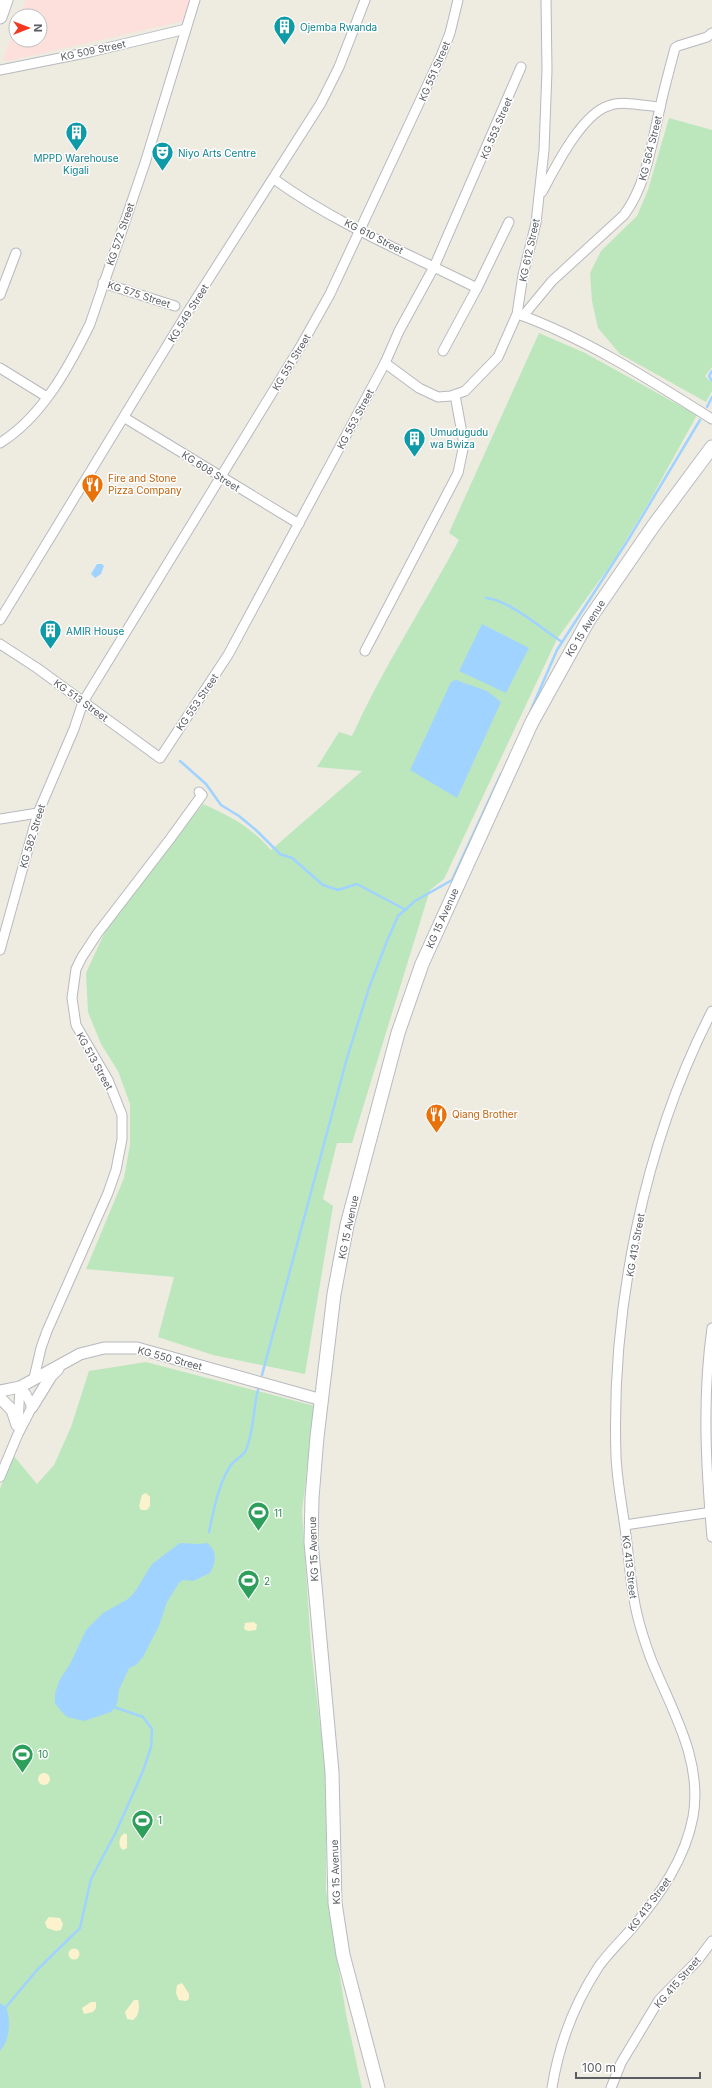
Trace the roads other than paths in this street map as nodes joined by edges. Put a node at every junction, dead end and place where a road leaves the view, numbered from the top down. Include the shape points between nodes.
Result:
1 (6, 0) edge
2 (196, 0) edge
3 (365, 0) edge
4 (458, 0) edge
5 (546, 0) edge
6 (0, 17) edge
7 (186, 29) junction
8 (712, 34) edge
9 (521, 67) dead end
10 (0, 70) edge
11 (660, 107) junction
12 (274, 179) junction
13 (540, 196) junction
14 (509, 222) dead end
15 (359, 230) junction
16 (16, 253) dead end
17 (434, 267) junction
18 (103, 283) junction
19 (477, 288) junction
20 (0, 294) edge
21 (175, 306) dead end
22 (520, 315) junction
23 (443, 352) dead end
24 (385, 363) junction
25 (0, 368) edge
26 (455, 395) junction
27 (47, 396) junction
28 (125, 418) junction
29 (712, 419) edge
30 (0, 443) edge
31 (712, 447) edge
32 (222, 477) junction
33 (299, 524) junction
34 (0, 620) edge
35 (0, 644) edge
36 (365, 651) dead end
37 (83, 702) junction
38 (160, 758) joint
39 (198, 792) dead end
40 (38, 813) junction
41 (0, 819) edge
42 (0, 950) edge
43 (712, 1011) edge
44 (712, 1328) edge
45 (68, 1358) junction
46 (34, 1378) junction
47 (20, 1387) junction
48 (0, 1391) edge
49 (0, 1398) edge
50 (322, 1400) junction
51 (32, 1408) junction
52 (18, 1430) junction
53 (0, 1477) edge
54 (711, 1512) edge
55 (625, 1525) junction
56 (712, 1537) edge
57 (712, 1941) edge
58 (378, 2088) edge
59 (552, 2088) edge
60 (612, 2088) edge

1 - 6 main road
2 - 7 street, KG 572 Street
3 - 12 street, KG 549 Street via 321,103
4 - 15 street, KG 551 Street via 441,56
5 - 13 street, KG 612 Street via 547,70
7 - 10 street, KG 509 Street
7 - 18 street, KG 572 Street
8 - 11 street, KG 564 Street via 676,46
9 - 17 street, KG 553 Street
11 - 13 street via 617,104 607,106 596,114 568,146
11 - 22 street, KG 564 Street via 650,156 631,206
12 - 15 street, KG 610 Street via 290,191
12 - 28 street, KG 549 Street via 187,313
13 - 22 street, KG 612 Street
14 - 19 street
15 - 17 street, KG 610 Street
15 - 32 street, KG 551 Street via 330,294
16 - 20 street
17 - 19 street, KG 610 Street
17 - 24 street, KG 553 Street
18 - 21 street, KG 575 Street
18 - 27 street, KG 572 Street via 90,324 78,349
19 - 23 street
22 - 26 street, KG 612 Street via 498,357 465,391
22 - 29 street via 576,340
24 - 26 street via 419,388 438,397
24 - 33 street, KG 553 Street
25 - 27 street
26 - 36 street via 464,444 458,473
27 - 30 street, KG 572 Street via 30,419
28 - 32 street, KG 608 Street
28 - 34 street, KG 549 Street
31 - 50 main road, KG 15 Avenue via 632,556 569,653 532,722 422,964 395,1041 347,1225 334,1294
32 - 33 street, KG 608 Street
32 - 37 street, KG 551 Street
33 - 38 street, KG 553 Street via 228,655
35 - 37 street, KG 513 Street
37 - 38 street, KG 513 Street
37 - 40 street, KG 582 Street
39 - 46 street, KG 513 Street via 202,795 97,934 76,969 72,998 76,1025 108,1080 122,1115 122,1139 108,1193 47,1331
40 - 41 street
40 - 42 street, KG 582 Street
43 - 55 street, KG 413 Street via 667,1116 648,1178 634,1243 616,1384 616,1459
44 - 54 street via 705,1415
45 - 46 street, KG 550 Street
45 - 50 street, KG 550 Street via 104,1348 137,1348
45 - 51 street via 51,1376
46 - 47 street, KG 550 Street
47 - 48 street, KG 550 Street
47 - 51 street
47 - 52 street
49 - 52 street via 12,1410
50 - 58 main road, KG 15 Avenue via 312,1498 311,1542 332,1772 335,1903 343,1955
51 - 52 street
52 - 53 street
54 - 55 street
54 - 56 street
55 - 59 street, KG 413 Street via 634,1599 650,1656 694,1765 696,1784 693,1818 683,1850 663,1889 601,1964 582,1995 567,2024
57 - 60 street, KG 415 Street via 697,1961 659,2000 621,2064

